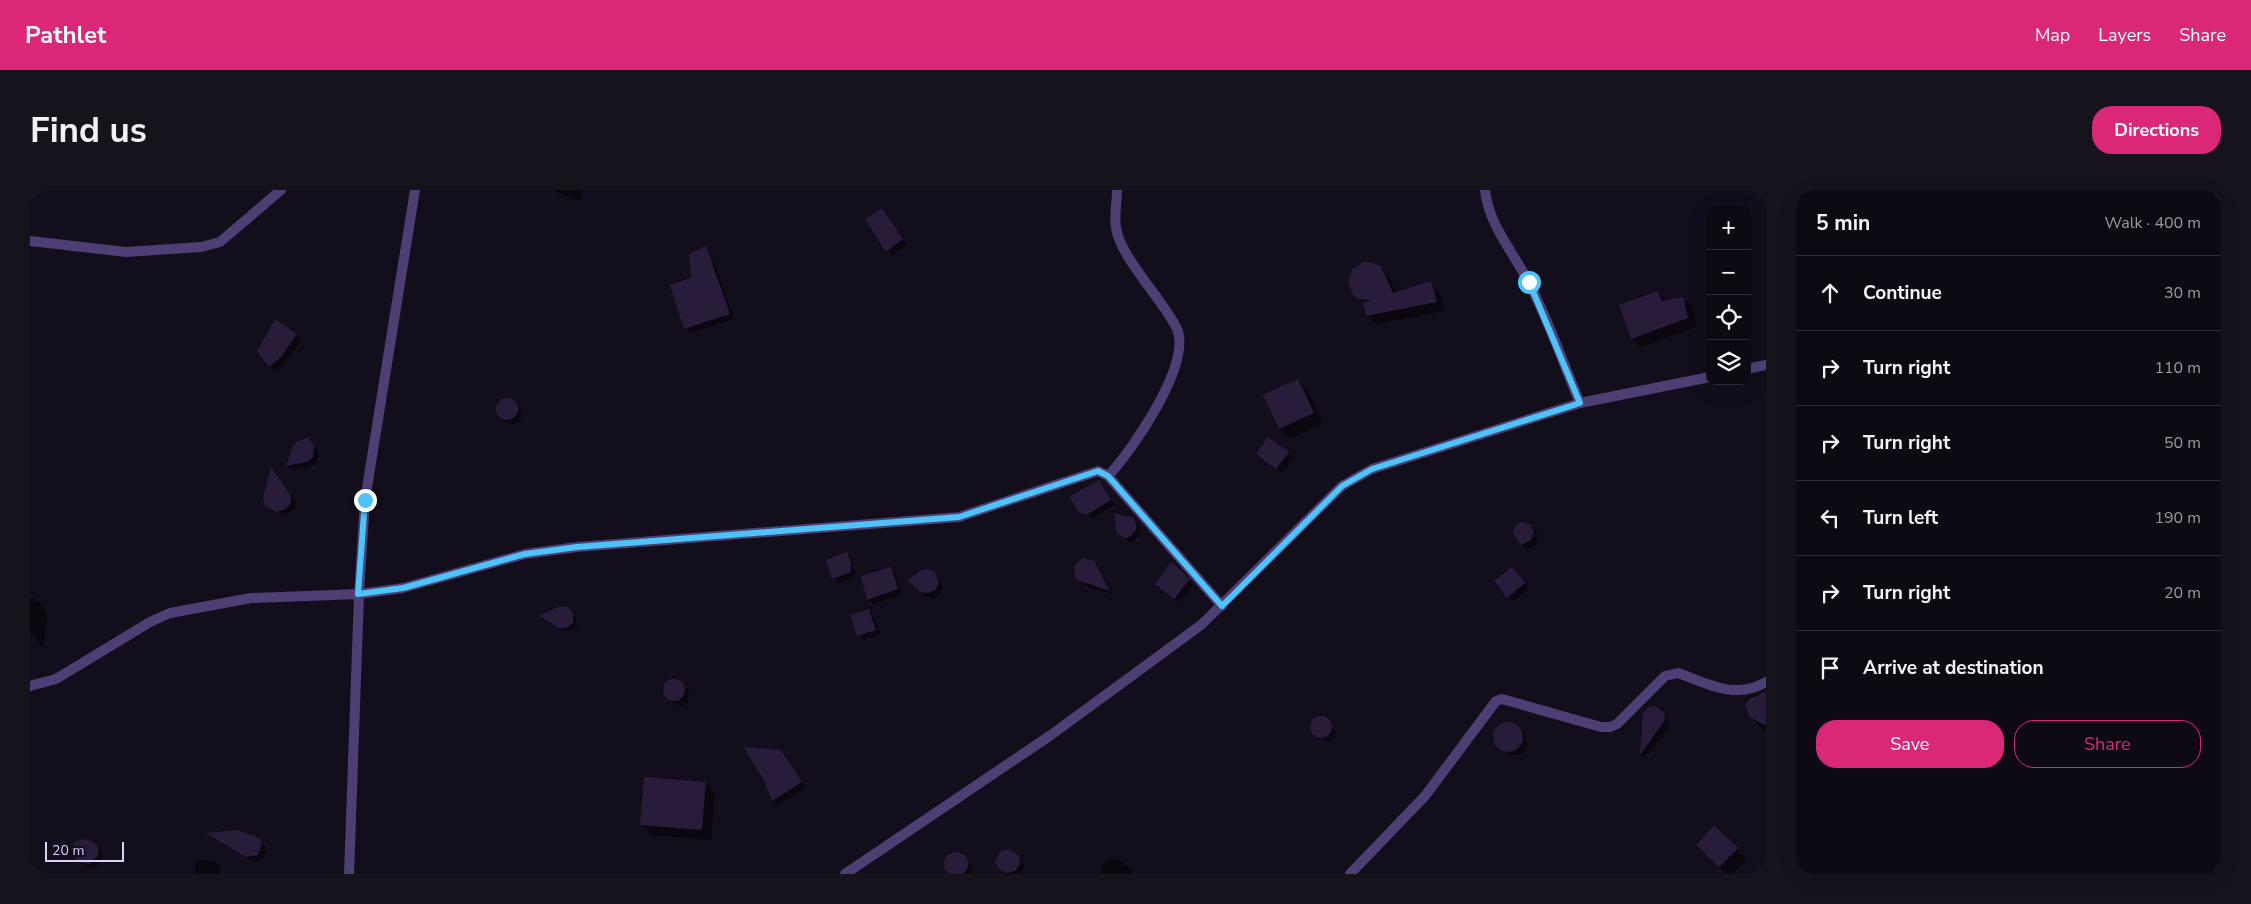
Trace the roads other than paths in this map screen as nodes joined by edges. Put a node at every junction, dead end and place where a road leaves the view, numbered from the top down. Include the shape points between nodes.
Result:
1 (281, 190) edge
2 (415, 190) edge
3 (1117, 190) edge
4 (1485, 190) edge
5 (30, 241) edge
6 (1766, 365) edge
7 (1751, 368) edge
8 (1706, 378) edge
9 (1580, 403) junction
10 (1108, 476) junction
11 (358, 594) junction
12 (1222, 606) junction
13 (1766, 682) edge
14 (30, 686) edge
15 (349, 874) edge
16 (845, 874) edge
17 (1350, 874) edge

1 - 5 street via 220,242 201,247 126,252
2 - 11 street via 365,500
3 - 10 street via 1116,229 1126,251 1177,330 1181,345 1177,366 1139,438
4 - 9 street via 1487,205 1500,235 1529,282
6 - 7 street
8 - 9 street
9 - 12 street via 1372,469 1342,486
10 - 11 street via 1098,471 959,517 577,547 525,554 403,588
10 - 12 street
11 - 14 street via 251,598 170,613 56,679
11 - 15 street
12 - 16 street via 1202,625 1051,735
13 - 17 street via 1740,692 1672,673 1610,727 1496,701 1426,796

